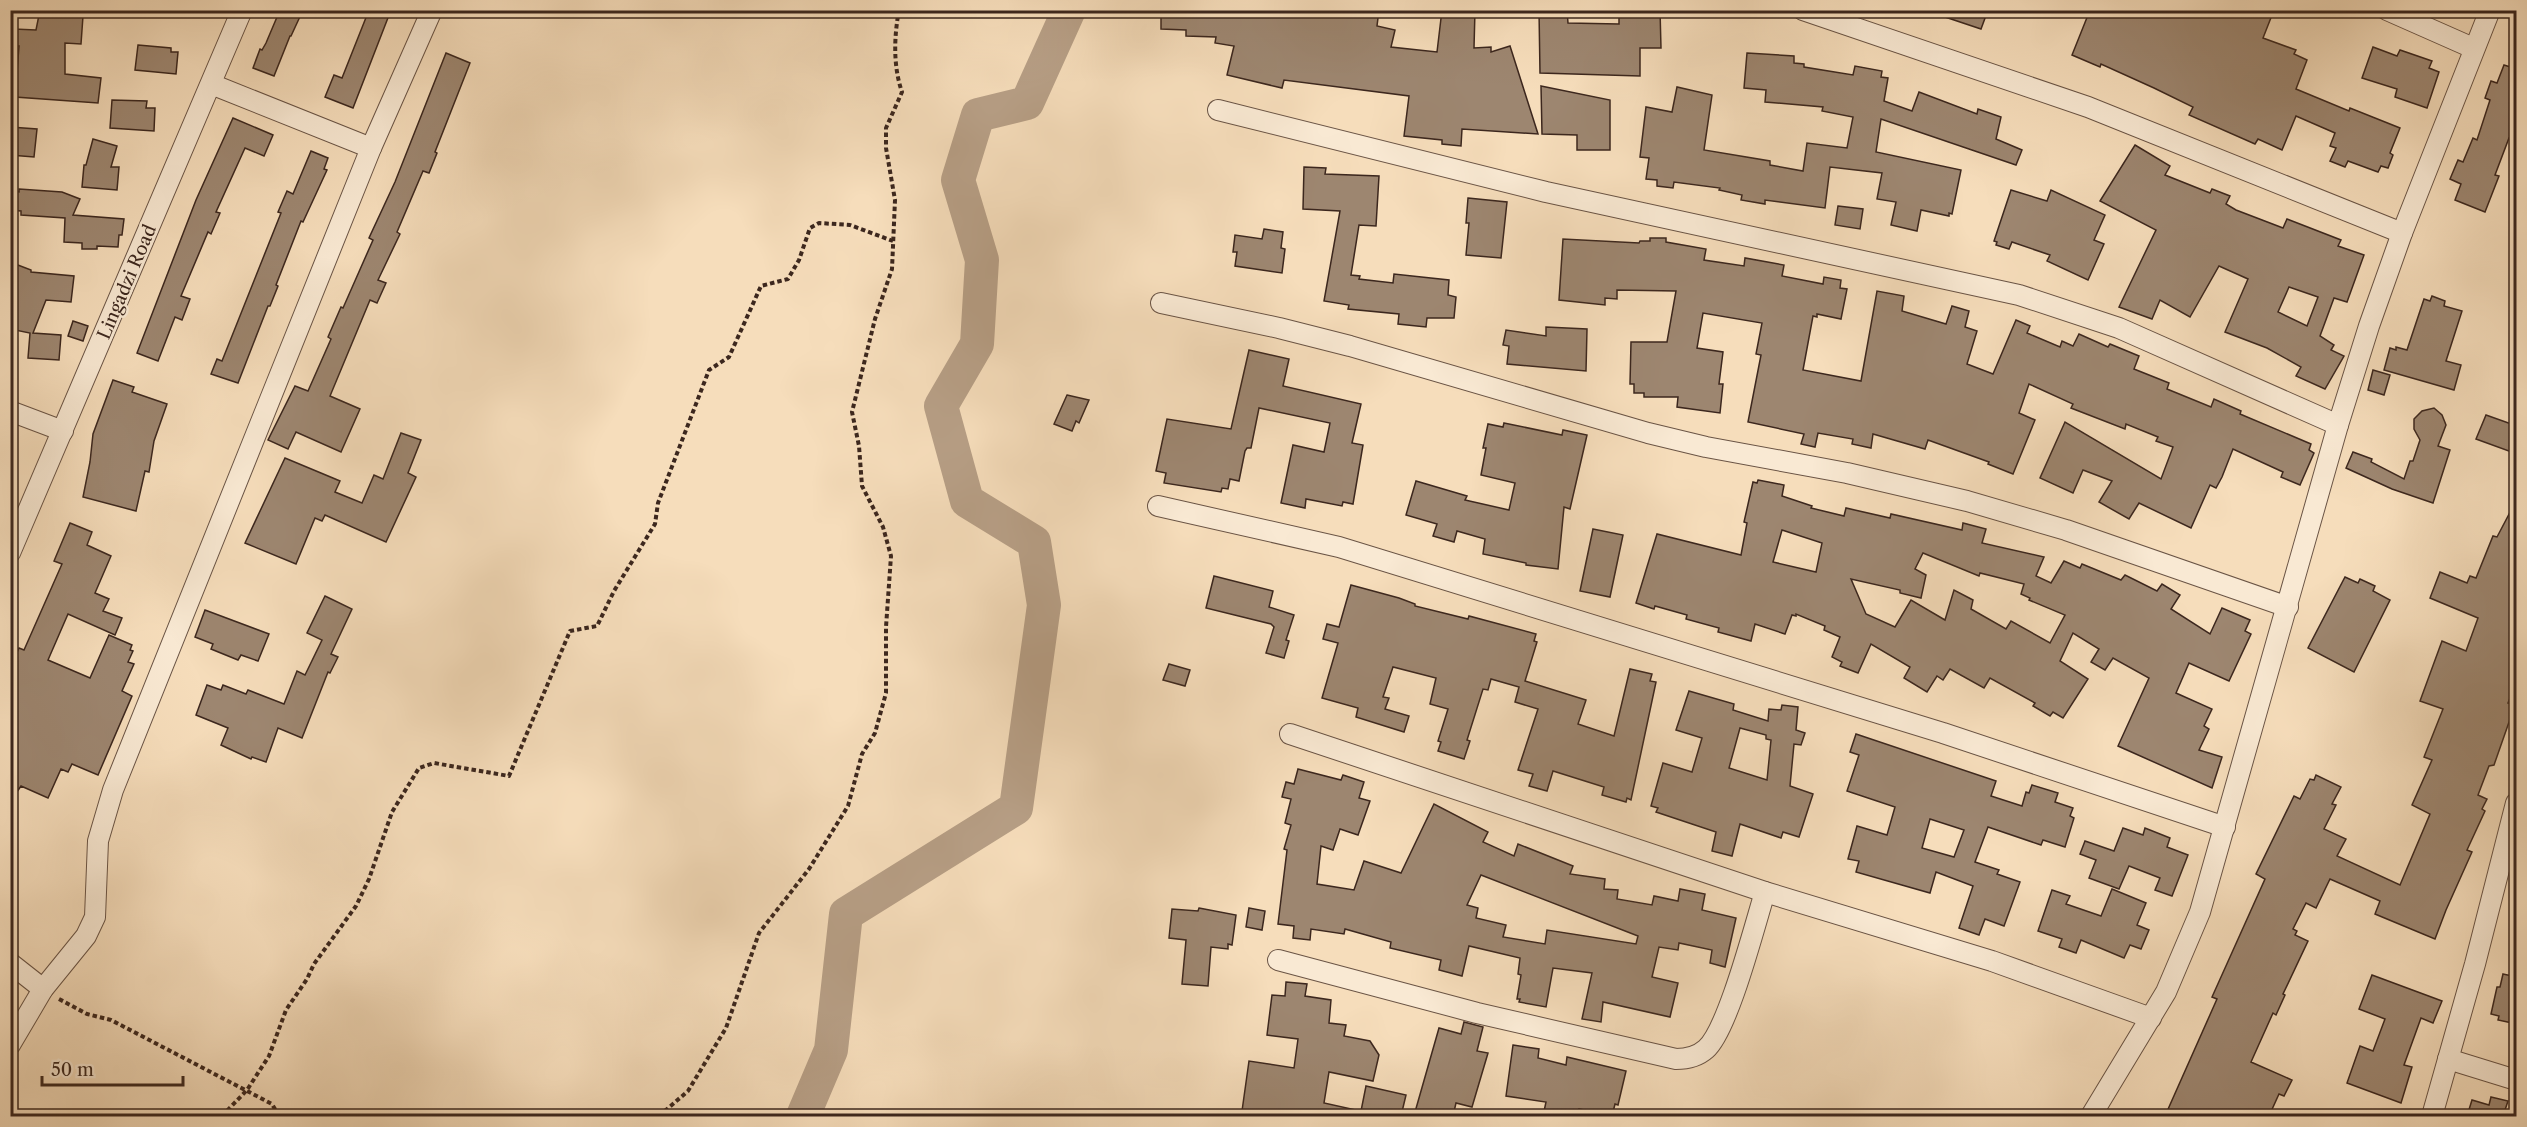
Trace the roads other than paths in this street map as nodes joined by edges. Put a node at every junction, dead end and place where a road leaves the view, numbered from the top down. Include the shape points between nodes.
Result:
1 (242, 10) edge
2 (432, 10) edge
3 (1803, 10) edge
4 (2386, 10) edge
5 (2490, 10) edge
6 (2473, 48) junction
7 (211, 84) junction
8 (1218, 110) dead end
9 (370, 148) junction
10 (2402, 232) junction
11 (1161, 303) dead end
12 (10, 411) edge
13 (2338, 424) junction
14 (63, 431) junction
15 (1158, 506) dead end
16 (10, 553) edge
17 (2288, 607) junction
18 (1290, 734) dead end
19 (2517, 803) edge
20 (2225, 827) junction
21 (2510, 850) edge
22 (1765, 892) junction
23 (1278, 960) dead end
24 (10, 963) edge
25 (43, 989) junction
26 (2151, 1018) junction
27 (10, 1045) edge
28 (2448, 1059) junction
29 (2517, 1080) edge
30 (2091, 1116) edge
31 (2432, 1116) edge

1 - 7 street, Lingadzi Road
2 - 9 street
3 - 10 street via 2088,107
4 - 6 street
5 - 6 street
6 - 10 street
7 - 9 street
7 - 14 street, Lingadzi Road
8 - 13 street via 1546,192 2019,295 2119,328
9 - 25 street via 113,790 98,841 95,917 86,936
10 - 13 street
11 - 17 street via 1350,346 1659,436 1968,501 2066,530
12 - 14 street
13 - 17 street
14 - 16 street, Lingadzi Road
15 - 20 street via 1339,547 1943,733
17 - 20 street
18 - 22 street
19 - 21 street
20 - 26 street via 2190,940
21 - 28 street
22 - 23 street via 1721,1026 1707,1048 1688,1059 1477,1013
22 - 26 street via 1992,961
24 - 25 street
25 - 27 street
26 - 30 street
28 - 29 street
28 - 31 street

